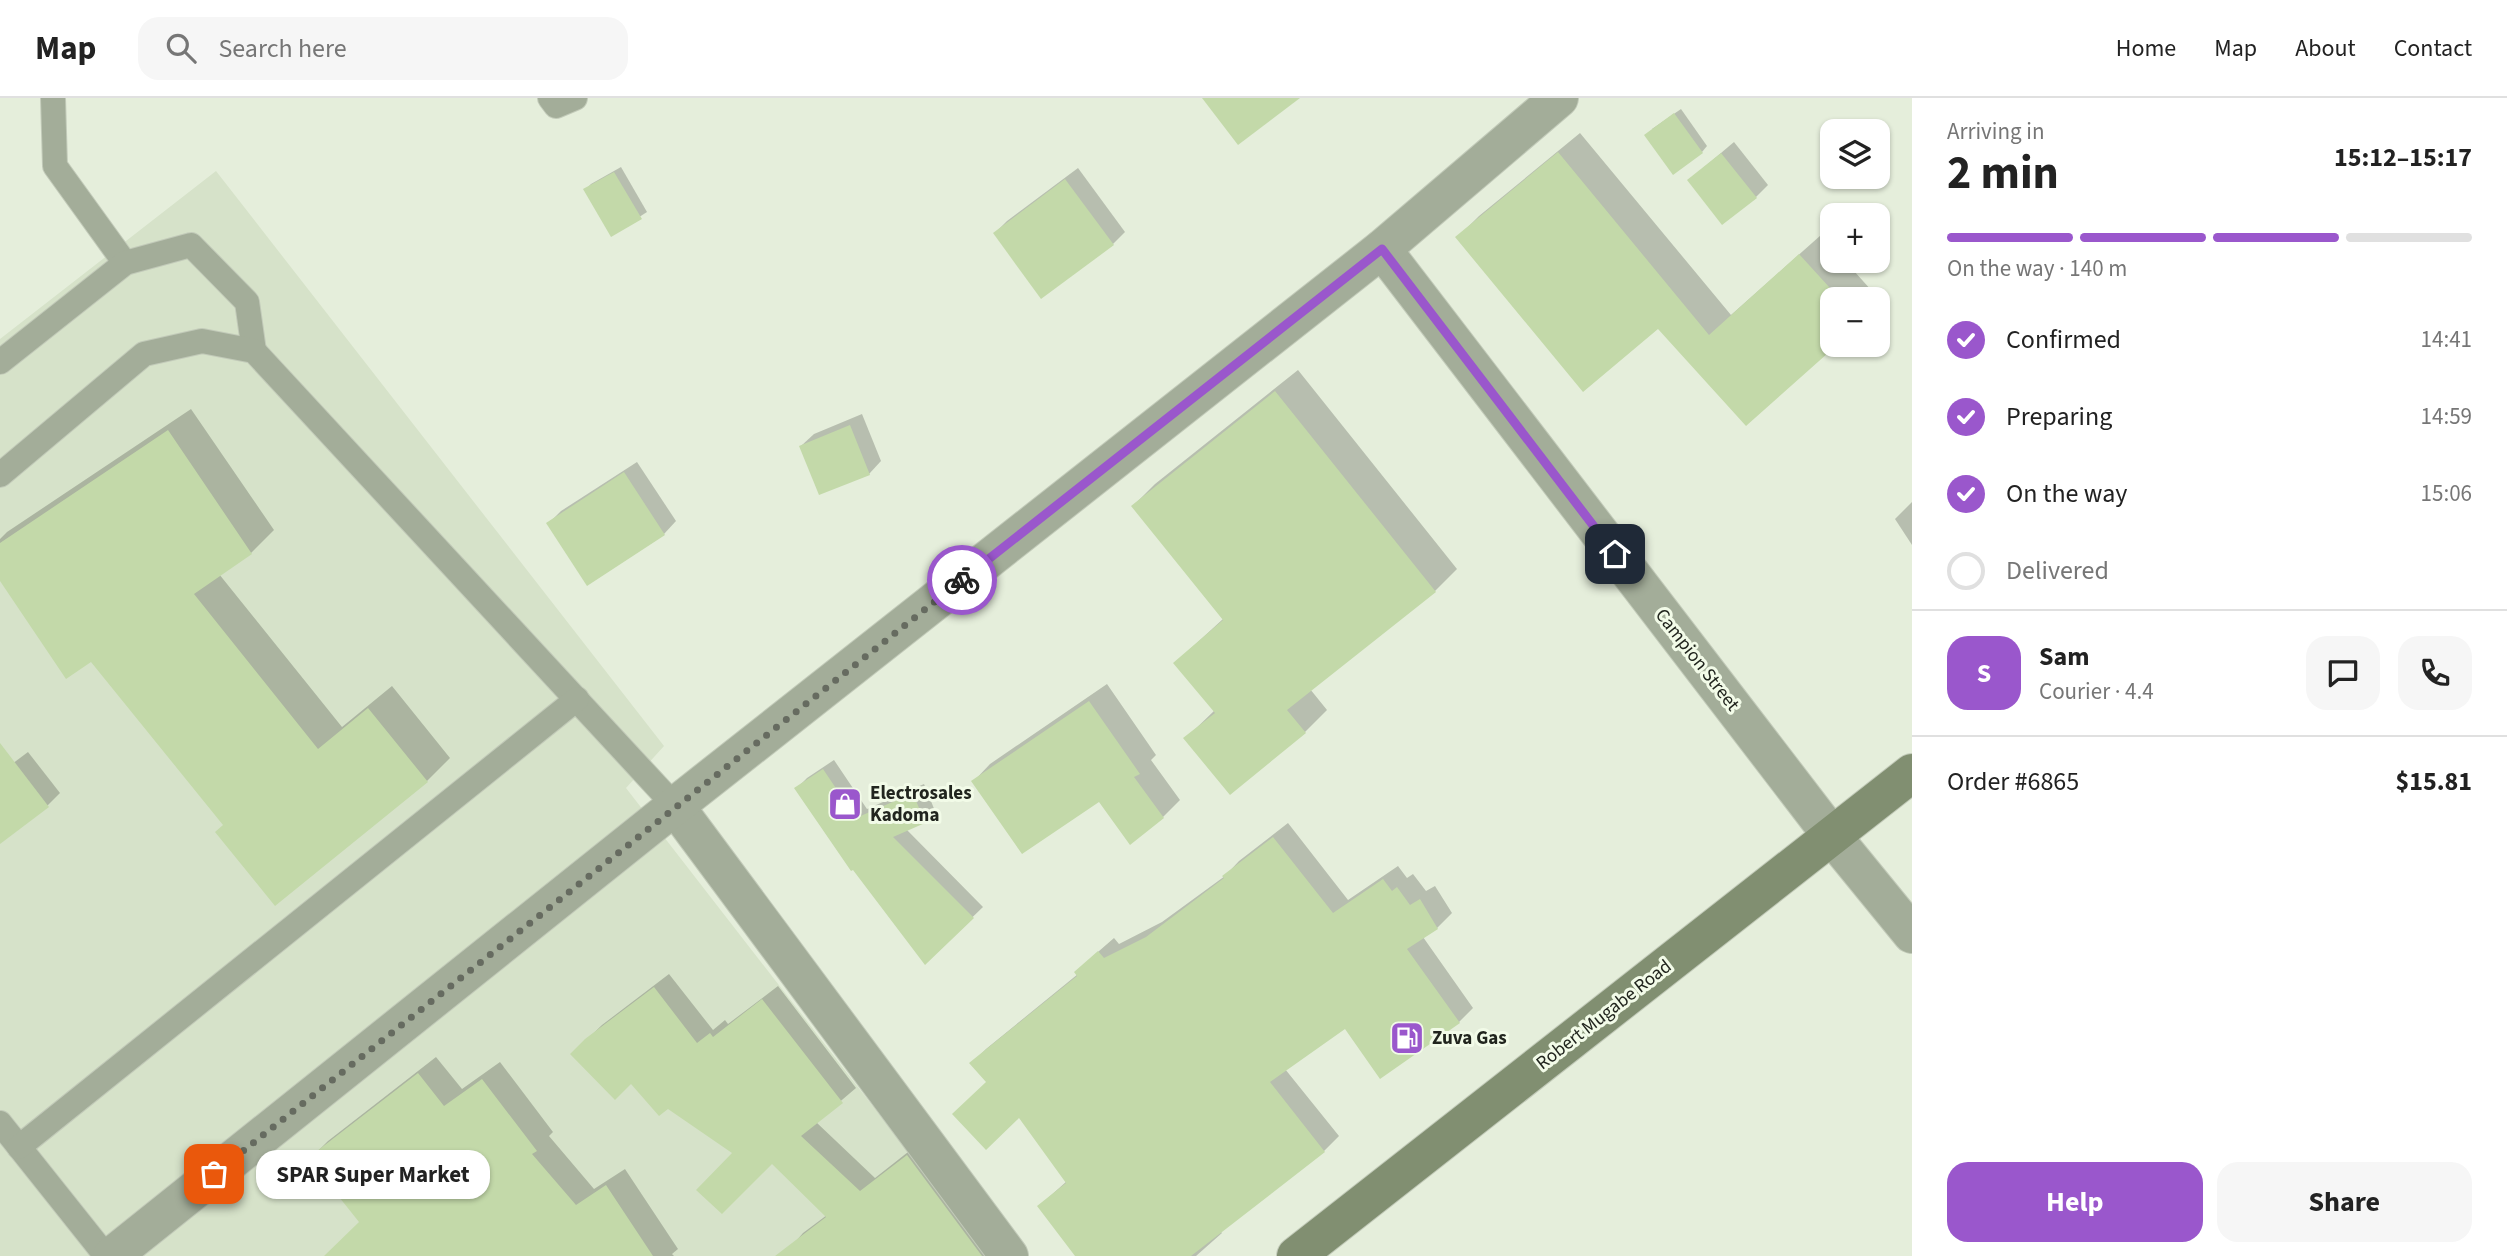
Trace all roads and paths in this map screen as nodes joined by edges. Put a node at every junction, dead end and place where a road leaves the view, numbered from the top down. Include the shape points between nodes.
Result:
1 (53, 98) edge
2 (550, 98) edge
3 (575, 98) edge
4 (1559, 98) edge
5 (1382, 249) junction
6 (125, 263) junction
7 (254, 351) junction
8 (0, 362) edge
9 (0, 475) edge
10 (577, 699) junction
11 (1912, 773) edge
12 (675, 806) junction
13 (1832, 836) junction
14 (1912, 934) edge
15 (0, 1123) edge
16 (19, 1147) junction
17 (106, 1256) edge
18 (112, 1256) edge
19 (1009, 1256) edge
20 (1296, 1256) edge

1 - 6 lane via 55,166
2 - 3 lane via 556,106
4 - 5 street
5 - 12 street
5 - 13 street, Campion Street
6 - 7 lane via 191,245 247,302
6 - 8 lane
7 - 9 lane via 202,341 144,354
7 - 10 lane
10 - 12 lane
10 - 16 lane
11 - 13 street, Robert Mugabe Road
12 - 18 street
12 - 19 street
13 - 14 street, Campion Street
13 - 20 street, Robert Mugabe Road
15 - 16 lane
16 - 17 lane

